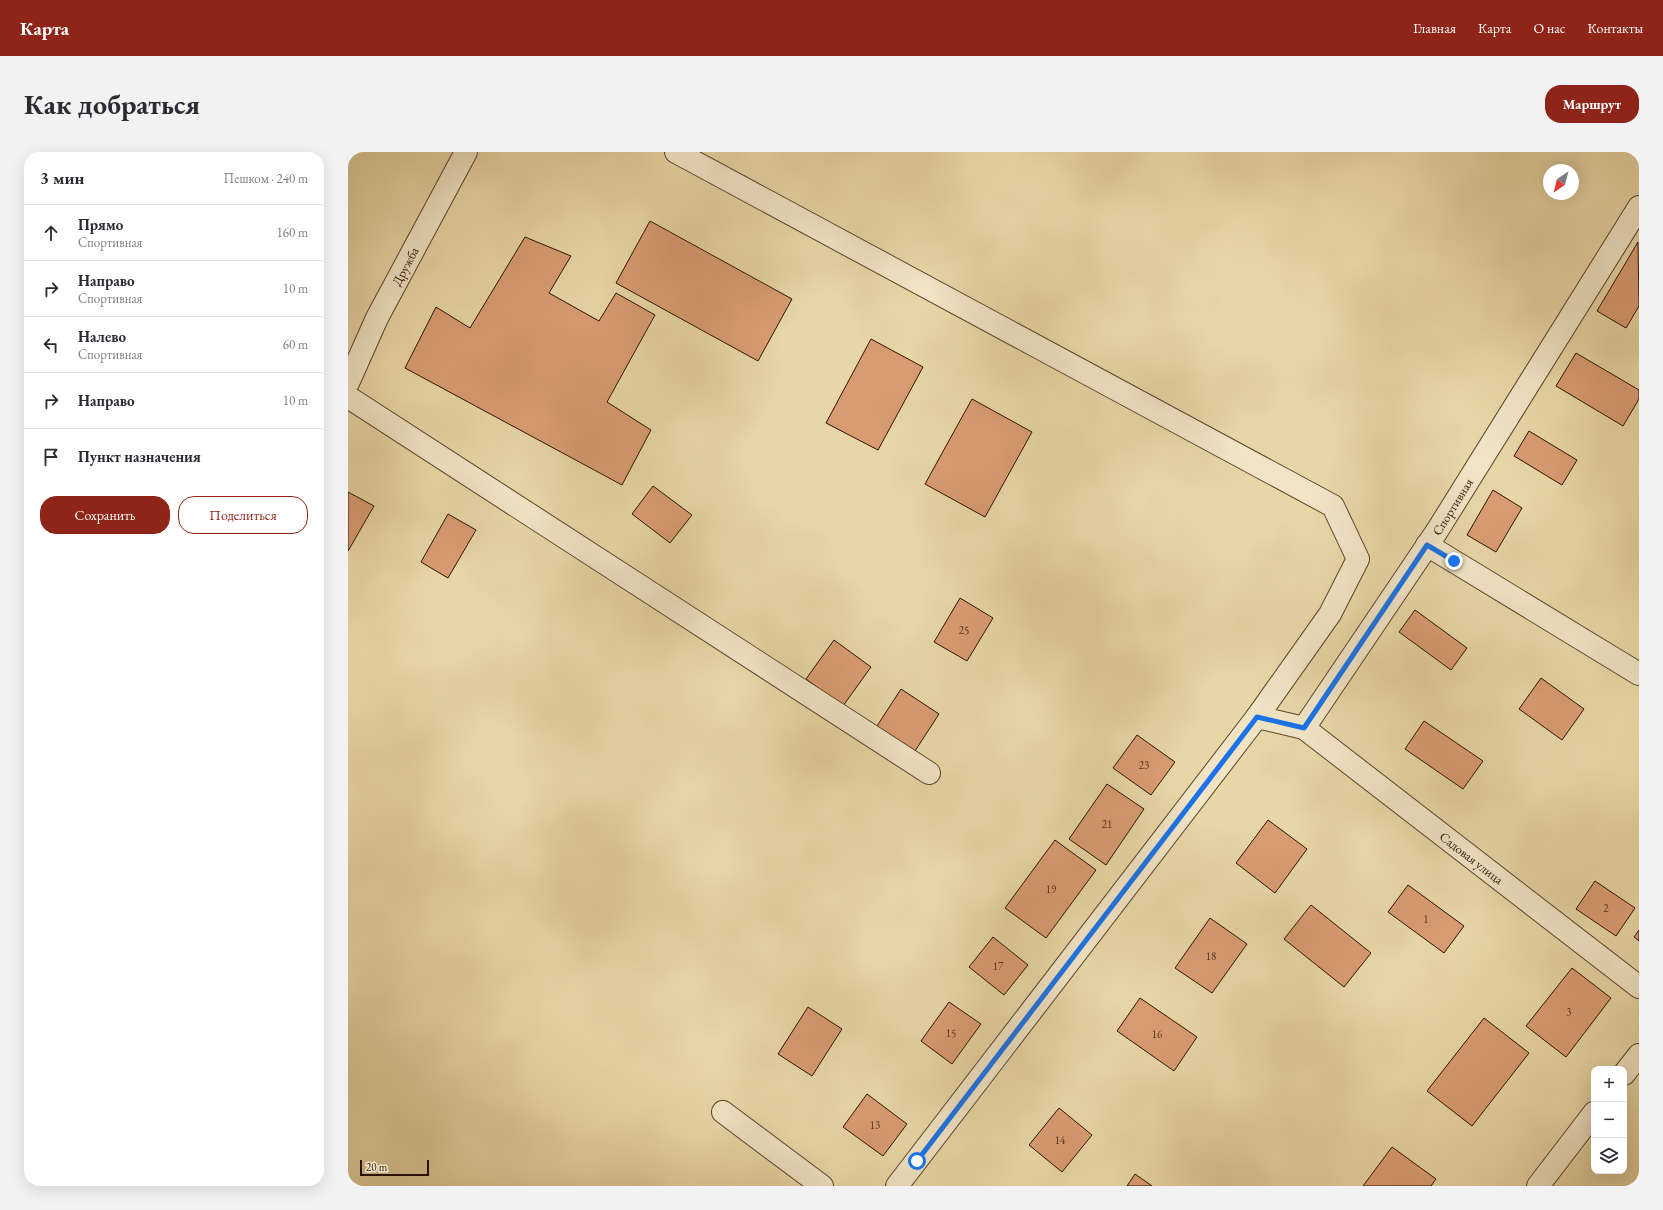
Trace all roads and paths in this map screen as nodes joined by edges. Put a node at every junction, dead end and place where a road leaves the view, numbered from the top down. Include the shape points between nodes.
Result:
1 (466, 152) edge
2 (676, 152) edge
3 (1639, 207) edge
4 (348, 383) edge
5 (348, 397) edge
6 (1427, 545) junction
7 (1639, 674) edge
8 (1257, 717) junction
9 (1304, 728) junction
10 (930, 773) dead end
11 (1639, 987) edge
12 (1639, 1055) edge
13 (1627, 1070) edge
14 (723, 1112) dead end
15 (1591, 1118) edge
16 (822, 1186) edge
17 (898, 1186) edge
18 (1538, 1186) edge

1 - 4 street, Дружба via 377,318
2 - 8 street via 1333,506 1358,559 1330,614
3 - 6 street, Спортивная
5 - 10 street
6 - 7 street
6 - 9 street, Спортивная
8 - 9 street
8 - 17 street
9 - 11 street, Садовая улица
12 - 13 street
14 - 16 street
15 - 18 street

